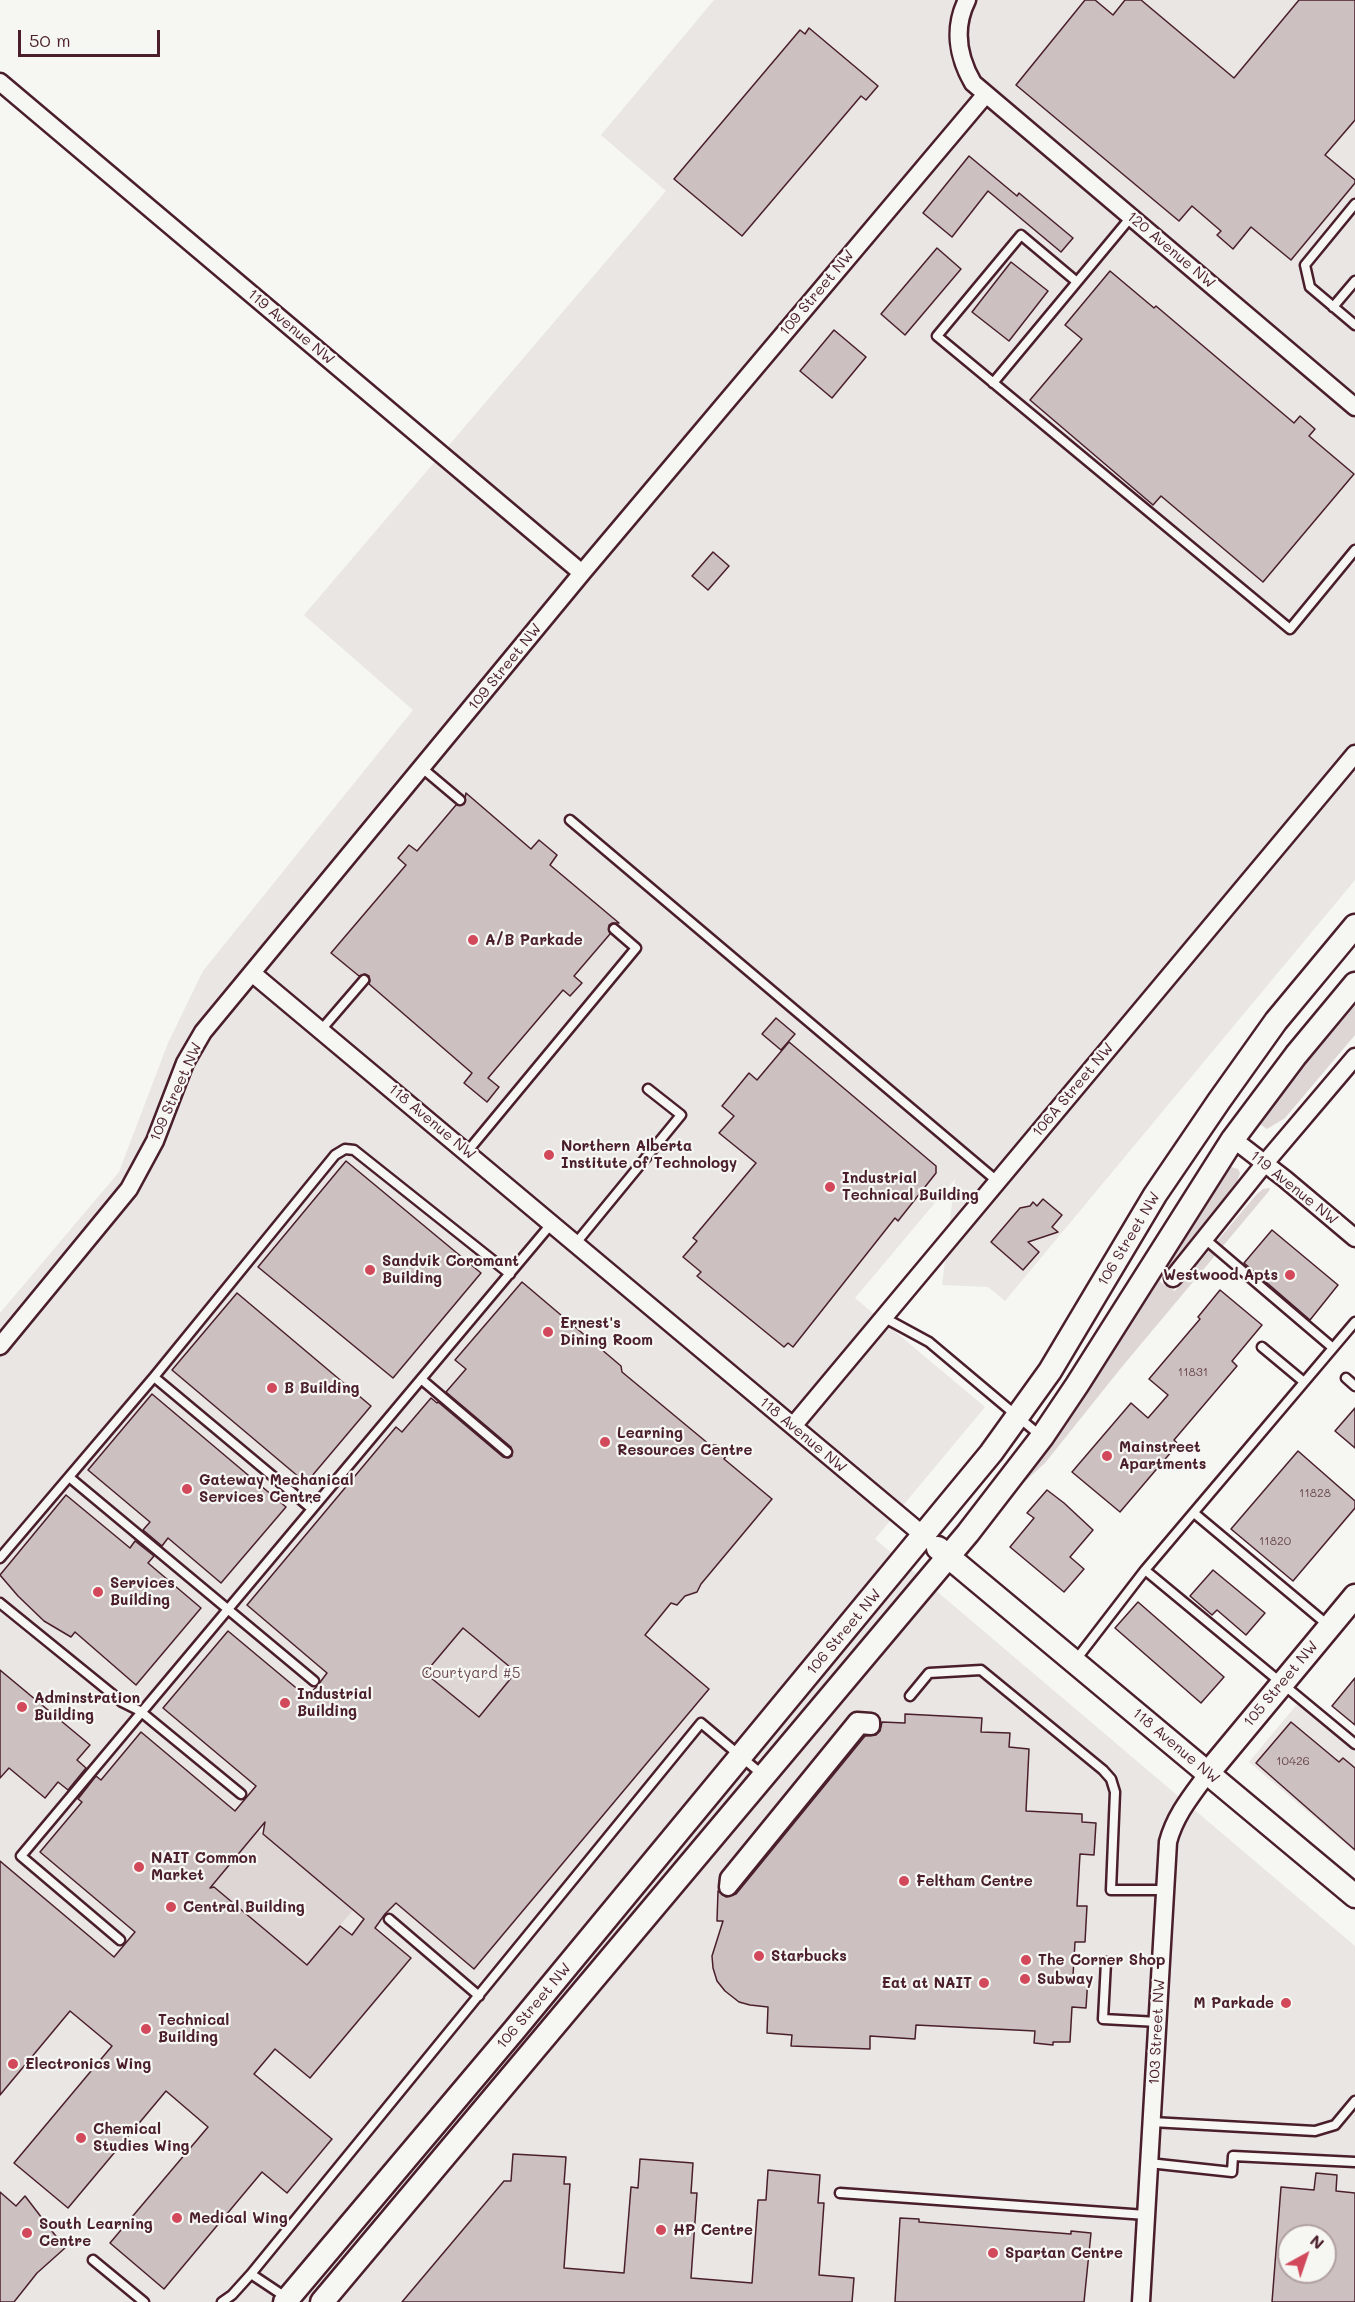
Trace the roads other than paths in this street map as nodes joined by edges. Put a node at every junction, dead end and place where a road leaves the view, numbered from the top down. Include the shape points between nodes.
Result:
1 (967, 0) edge
2 (0, 82) edge
3 (986, 94) junction
4 (1355, 204) edge
5 (1131, 217) junction
6 (1355, 281) edge
7 (1077, 282) junction
8 (1334, 307) junction
9 (1355, 325) edge
10 (993, 383) junction
11 (1355, 407) edge
12 (1355, 550) edge
13 (582, 573) junction
14 (1355, 754) edge
15 (422, 768) junction
16 (460, 800) dead end
17 (570, 820) dead end
18 (1355, 926) edge
19 (614, 929) dead end
20 (252, 973) junction
21 (363, 980) dead end
22 (1355, 984) edge
23 (321, 1029) junction
24 (1355, 1057) edge
25 (648, 1089) dead end
26 (1233, 1139) junction
27 (467, 1152) junction
28 (1265, 1163) junction
29 (997, 1181) junction
30 (552, 1223) junction
31 (1355, 1238) edge
32 (1205, 1239) junction
33 (576, 1244) junction
34 (510, 1274) junction
35 (1173, 1278) dead end
36 (883, 1316) junction
37 (1355, 1322) edge
38 (0, 1346) edge
39 (1262, 1347) dead end
40 (1333, 1348) junction
41 (154, 1377) junction
42 (1346, 1378) dead end
43 (421, 1379) junction
44 (1304, 1382) junction
45 (1355, 1386) edge
46 (1018, 1418) junction
47 (793, 1426) junction
48 (1042, 1437) junction
49 (507, 1452) dead end
50 (69, 1477) junction
51 (312, 1509) junction
52 (1194, 1513) junction
53 (923, 1536) junction
54 (949, 1557) junction
55 (0, 1558) edge
56 (1145, 1570) junction
57 (1355, 1596) edge
58 (0, 1603) edge
59 (226, 1609) junction
60 (1330, 1626) junction
61 (1075, 1661) junction
62 (314, 1681) dead end
63 (1282, 1683) junction
64 (910, 1696) dead end
65 (140, 1711) junction
66 (1355, 1744) edge
67 (741, 1755) junction
68 (1208, 1773) junction
69 (765, 1776) junction
70 (241, 1794) dead end
71 (729, 1878) joint
72 (1166, 1890) junction
73 (1355, 1896) edge
74 (389, 1919) dead end
75 (120, 1940) dead end
76 (1106, 1962) dead end
77 (479, 1996) junction
78 (1158, 2022) junction
79 (1355, 2101) edge
80 (1152, 2122) junction
81 (1355, 2162) edge
82 (1149, 2163) junction
83 (840, 2193) dead end
84 (1146, 2215) junction
85 (93, 2260) dead end
86 (251, 2274) junction
87 (288, 2301) edge
88 (144, 2302) edge
89 (222, 2302) edge
90 (322, 2302) edge
91 (1141, 2302) edge

1 - 3 street via 958,29 960,51 966,70
2 - 13 street, 119 Avenue NW
3 - 5 street, 120 Avenue NW
3 - 13 street, 109 Street NW
4 - 8 lane via 1305,265 1310,287
5 - 7 lane
5 - 11 street, 120 Avenue NW
6 - 8 lane
7 - 10 lane
7 - 10 lane via 1021,235 937,336
8 - 9 lane
10 - 12 lane via 1290,629
13 - 15 street, 109 Street NW
14 - 29 street, 106A Street NW
15 - 16 lane
15 - 20 street, 109 Street NW
17 - 29 lane
18 - 46 main road, 106 Street NW via 1276,1021 1219,1101 1155,1195
19 - 27 lane via 636,948
20 - 23 street, 118 Avenue NW
20 - 38 street, 109 Street NW via 193,1046 154,1141 129,1189
21 - 23 lane
22 - 26 main road, 106 Street NW
23 - 27 street, 118 Avenue NW
24 - 28 street
25 - 33 lane via 681,1115
26 - 28 street, 119 Avenue NW
26 - 48 main road, 106 Street NW
27 - 30 street, 118 Avenue NW
28 - 31 street, 119 Avenue NW
28 - 32 street
29 - 36 street, 106A Street NW
30 - 33 street, 118 Avenue NW
30 - 34 lane
32 - 35 street
32 - 40 lane
33 - 47 street, 118 Avenue NW
34 - 41 lane via 354,1150 345,1149 335,1155
34 - 43 lane
36 - 46 lane via 924,1338
36 - 47 street, 106A Street NW
37 - 40 lane
39 - 44 lane
40 - 44 lane
41 - 50 lane
41 - 51 lane
42 - 45 lane
43 - 49 lane
43 - 51 lane
44 - 52 lane
46 - 48 lane
46 - 53 main road, 106 Street NW
47 - 53 street, 118 Avenue NW
48 - 54 main road, 106 Street NW
50 - 55 lane
50 - 59 lane
51 - 59 lane
52 - 56 lane
52 - 60 lane
53 - 54 main road, 118 Avenue NW
53 - 67 main road, 106 Street NW
54 - 61 main road, 118 Avenue NW
54 - 69 main road, 106 Street NW
56 - 61 lane
56 - 63 lane
57 - 60 main road, 105 Street NW
58 - 65 lane via 122,1702
59 - 62 lane
59 - 65 lane
60 - 63 main road, 105 Street NW
61 - 68 main road, 118 Avenue NW
63 - 66 lane
63 - 68 main road, 105 Street NW
64 - 72 lane via 929,1674 981,1670 1111,1779 1115,1791 1111,1890
65 - 70 lane
65 - 75 lane via 21,1856
67 - 69 lane
67 - 77 lane via 701,1723
67 - 87 main road, 106 Street NW
68 - 72 street, 103 Street NW via 1172,1826
68 - 73 main road, 118 Avenue NW
69 - 90 main road, 106 Street NW
71 - 71 street via 857,1721 872,1722 871,1726 860,1725 728,1887
72 - 78 street, 103 Street NW
74 - 77 lane
76 - 78 lane via 1103,2019
77 - 86 lane
78 - 80 street, 103 Street NW
79 - 80 lane via 1335,2125 1315,2131
80 - 82 street, 103 Street NW
81 - 82 lane via 1233,2156 1232,2172
82 - 84 street, 103 Street NW
83 - 84 lane
84 - 91 street, 103 Street NW
85 - 88 lane
86 - 87 lane
86 - 89 lane

